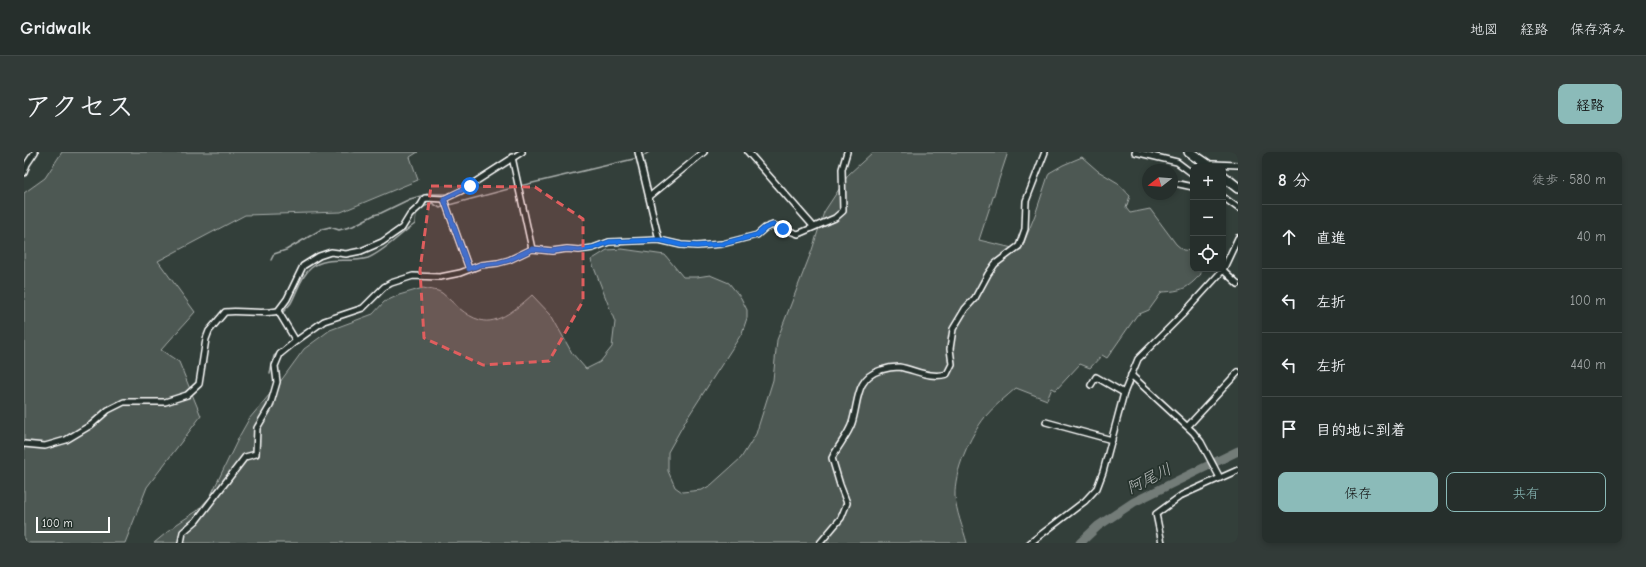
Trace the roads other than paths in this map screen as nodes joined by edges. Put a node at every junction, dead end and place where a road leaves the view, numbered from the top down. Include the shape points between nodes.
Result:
1 (35, 152) edge
2 (522, 152) edge
3 (638, 152) edge
4 (704, 152) edge
5 (748, 152) edge
6 (847, 152) edge
7 (1045, 152) edge
8 (1135, 152) edge
9 (1189, 152) edge
10 (512, 158) junction
11 (1207, 164) edge
12 (1226, 165) edge
13 (1238, 165) edge
14 (1190, 172) edge
15 (24, 173) edge
16 (1226, 178) edge
17 (1179, 184) dead end
18 (1190, 186) edge
19 (1238, 188) edge
20 (649, 197) junction
21 (444, 199) junction
22 (1226, 199) edge
23 (1238, 208) edge
24 (813, 226) junction
25 (1238, 238) edge
26 (660, 240) junction
27 (532, 249) junction
28 (1226, 264) edge
29 (469, 269) junction
30 (1221, 272) edge
31 (1225, 272) edge
32 (1238, 284) edge
33 (278, 312) junction
34 (296, 341) junction
35 (1238, 372) edge
36 (1131, 375) junction
37 (1091, 385) dead end
38 (1124, 393) junction
39 (1046, 422) dead end
40 (1188, 426) junction
41 (1112, 440) junction
42 (24, 444) edge
43 (1238, 470) edge
44 (1220, 478) junction
45 (181, 543) edge
46 (820, 543) edge
47 (1030, 543) edge
48 (1162, 543) edge

1 - 15 street
2 - 10 street
3 - 20 street
4 - 20 street
5 - 24 street
6 - 24 street via 842,169 843,211 835,218
7 - 46 street via 1026,201 1025,229 1019,246 992,269 952,329 952,364 947,374 938,377 889,367 873,372 862,384 852,424 832,458 847,503 846,508 833,529
8 - 14 street via 1177,162
9 - 11 highway
10 - 21 street
10 - 27 street
12 - 13 street
16 - 19 highway
17 - 18 street
20 - 26 street
21 - 29 street
21 - 33 street via 425,198 402,228 361,252 331,252 309,261 302,266
22 - 23 street
24 - 26 street via 798,234 773,225 757,235 722,244 681,245
25 - 28 street
26 - 27 street via 609,242 579,250
27 - 29 street via 509,260
29 - 34 street via 450,276 413,276 391,283 362,308 324,321
30 - 36 street via 1138,359
31 - 32 street
33 - 34 street
33 - 42 street via 226,312 209,331 199,384 187,395 165,402 124,402 108,410 86,429 66,440 45,446
34 - 45 street via 280,354 275,366 277,382 270,406 257,428 256,454 245,457 196,521 183,532
35 - 40 street
36 - 38 street
36 - 40 street
37 - 38 street via 1096,376
38 - 41 street
39 - 41 street
40 - 44 street via 1201,442
41 - 47 street via 1097,488 1085,501
43 - 44 street
44 - 48 street via 1182,495 1156,514

